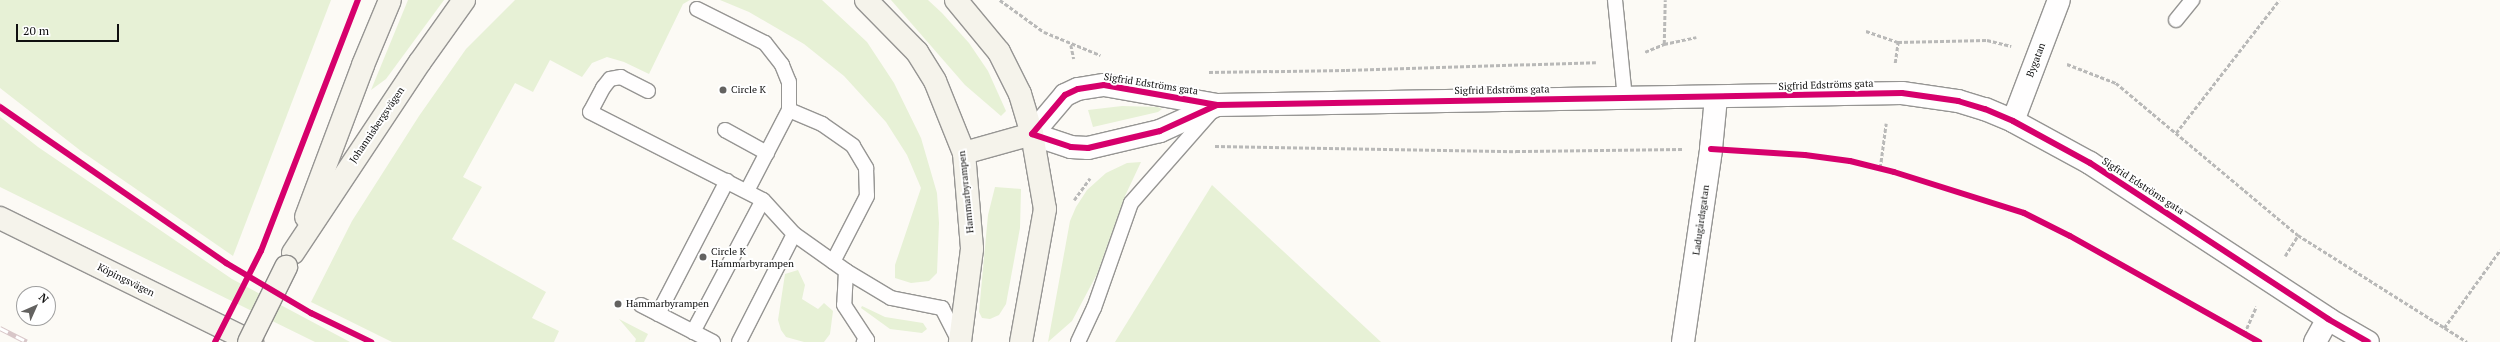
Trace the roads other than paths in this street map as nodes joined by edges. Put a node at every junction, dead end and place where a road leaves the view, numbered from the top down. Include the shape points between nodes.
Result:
1 (390, 0) edge
2 (464, 0) edge
3 (866, 0) edge
4 (956, 0) edge
5 (1615, 0) edge
6 (2059, 0) edge
7 (2192, 0) edge
8 (697, 9) dead end
9 (2176, 20) dead end
10 (648, 91) dead end
11 (1625, 98) junction
12 (1716, 98) junction
13 (1217, 105) junction
14 (789, 110) junction
15 (2013, 121) junction
16 (725, 130) dead end
17 (1032, 134) junction
18 (767, 153) junction
19 (964, 153) junction
20 (727, 181) junction
21 (746, 191) junction
22 (763, 200) junction
23 (0, 218) edge
24 (794, 234) junction
25 (289, 260) junction
26 (833, 262) junction
27 (846, 271) junction
28 (641, 305) dead end
29 (658, 314) junction
30 (2328, 319) junction
31 (693, 332) junction
32 (869, 341) edge
33 (250, 342) edge
34 (713, 342) edge
35 (739, 342) edge
36 (960, 342) edge
37 (1022, 342) edge
38 (1078, 342) edge
39 (1683, 342) edge
40 (2315, 342) edge
41 (2368, 342) edge

1 - 25 main road, Johannisbergsvägen
2 - 25 main road, Johannisbergsvägen
3 - 19 main road, Hammarbyrampen via 917,52 935,81
4 - 17 main road via 999,52 1020,94
5 - 11 lane
6 - 15 street, Bygatan
7 - 9 lane
8 - 14 lane via 765,43 782,65 789,82
10 - 20 lane via 621,77 610,79 590,112
11 - 12 street, Sigfrid Edströms gata
11 - 13 street, Sigfrid Edströms gata
12 - 15 street, Sigfrid Edströms gata via 1902,93 1958,101
12 - 39 street, Ladugårdsgatan
13 - 17 street, Sigfrid Edströms gata via 1160,131 1088,148 1071,147
13 - 17 street, Sigfrid Edströms gata via 1104,85 1078,89 1065,95
13 - 38 lane via 1131,203 1094,308
14 - 18 lane
14 - 26 lane via 822,124 853,146 866,168 867,196
15 - 30 street, Sigfrid Edströms gata via 2090,163
16 - 18 lane
17 - 19 main road
17 - 37 main road via 1045,209
18 - 21 lane
19 - 36 main road, Hammarbyrampen via 972,249
20 - 21 lane
20 - 29 lane
21 - 22 lane
22 - 24 lane
22 - 31 lane
23 - 33 main road, Köpingsvägen
24 - 26 lane
24 - 35 lane
25 - 33 main road, Johannisbergsvägen, bridge
26 - 27 lane
27 - 32 lane via 844,305
27 - 36 lane via 891,298 942,308
28 - 29 lane
29 - 31 lane
30 - 40 street
30 - 41 street, Sigfrid Edströms gata
31 - 34 lane

